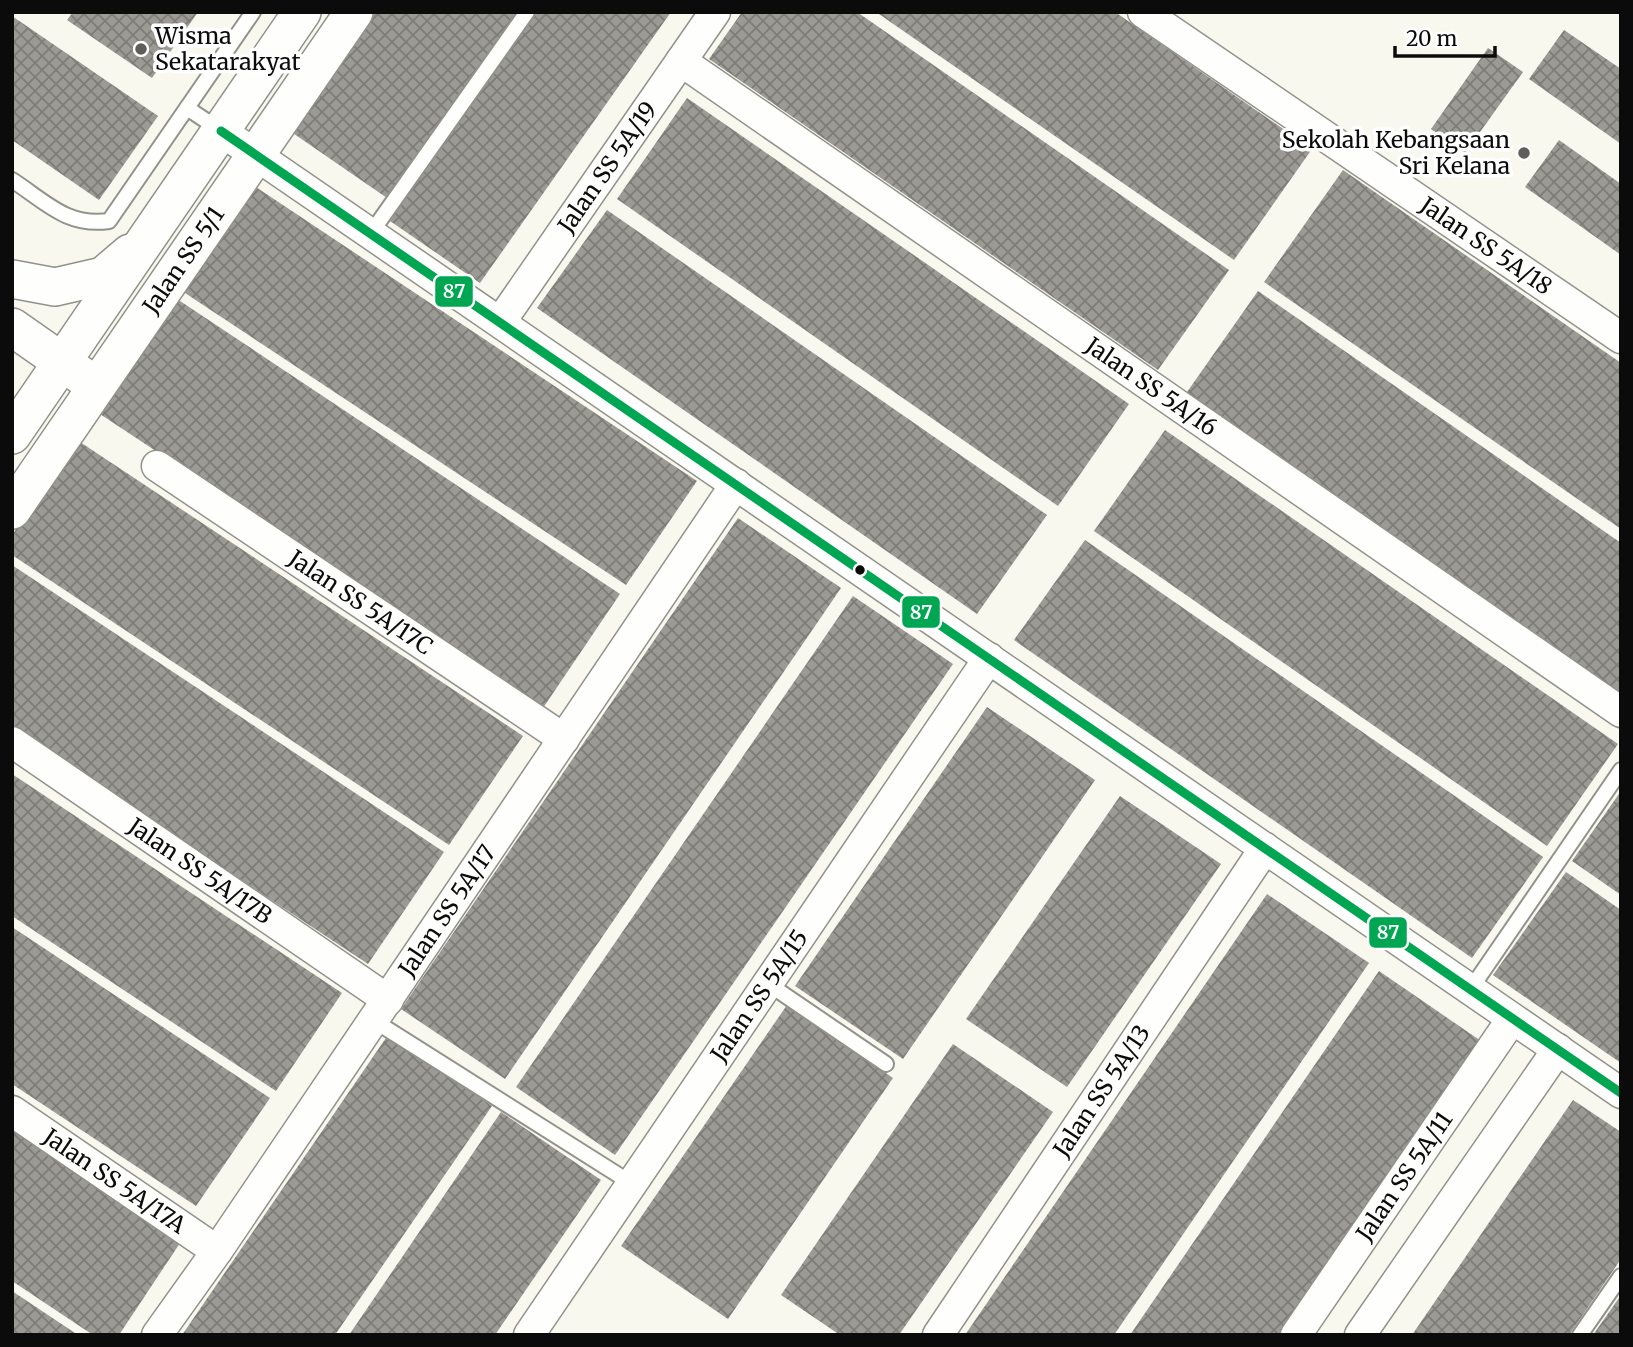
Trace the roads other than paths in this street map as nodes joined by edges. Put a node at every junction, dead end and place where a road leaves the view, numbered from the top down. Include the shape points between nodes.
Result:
1 (253, 12) edge
2 (302, 12) edge
3 (354, 12) edge
4 (527, 12) edge
5 (715, 12) edge
6 (1143, 12) edge
7 (681, 61) junction
8 (187, 108) junction
9 (221, 131) junction
10 (256, 155) junction
11 (12, 180) edge
12 (371, 233) junction
13 (147, 238) junction
14 (12, 279) edge
15 (12, 286) edge
16 (501, 321) junction
17 (12, 327) edge
18 (83, 331) junction
19 (1621, 338) edge
20 (12, 340) edge
21 (120, 354) junction
22 (62, 362) junction
23 (97, 386) junction
24 (15, 431) edge
25 (157, 466) dead end
26 (736, 484) junction
27 (12, 510) edge
28 (989, 658) junction
29 (1621, 712) edge
30 (564, 739) junction
31 (12, 742) edge
32 (1621, 770) edge
33 (1265, 848) junction
34 (766, 983) junction
35 (1470, 990) junction
36 (380, 1010) junction
37 (1512, 1018) junction
38 (1558, 1049) junction
39 (886, 1064) dead end
40 (1621, 1093) edge
41 (12, 1111) edge
42 (631, 1182) junction
43 (217, 1251) junction
44 (1621, 1276) edge
45 (157, 1335) edge
46 (529, 1335) edge
47 (939, 1335) edge
48 (1296, 1335) edge
49 (1360, 1335) edge
50 (1580, 1335) edge

1 - 8 lane
2 - 9 street, Jalan SS 5/1
3 - 10 street, Jalan SS 5/1
4 - 12 lane
5 - 7 street, Jalan SS 5A/19
6 - 19 street, Jalan SS 5A/18
7 - 16 street, Jalan SS 5A/19
7 - 29 street, Jalan SS 5A/16
8 - 9 lane
8 - 11 lane via 109,221 74,222
9 - 10 street
9 - 13 street, Jalan SS 5/1
10 - 12 street
10 - 21 street, Jalan SS 5/1
12 - 16 street
13 - 14 street via 103,276 55,287
13 - 18 street, Jalan SS 5/1
15 - 18 street
16 - 26 street
17 - 22 street
18 - 21 street
18 - 22 street, Jalan SS 5/1
20 - 24 street via 26,371
21 - 23 street, Jalan SS 5/1
22 - 23 street
22 - 24 street, Jalan SS 5/1
23 - 27 street, Jalan SS 5/1
25 - 30 street, Jalan SS 5A/17C
26 - 28 street
26 - 30 street, Jalan SS 5A/17
28 - 33 street
28 - 34 street, Jalan SS 5A/15
30 - 36 street, Jalan SS 5A/17
31 - 36 street, Jalan SS 5A/17B
32 - 35 lane
33 - 35 street
33 - 47 street, Jalan SS 5A/13
34 - 39 lane
34 - 42 street, Jalan SS 5A/15
35 - 37 street
36 - 42 lane
36 - 43 street, Jalan SS 5A/17
37 - 38 street
37 - 48 street, Jalan SS 5A/11
38 - 40 street
38 - 49 street
41 - 43 street, Jalan SS 5A/17A
42 - 46 street, Jalan SS 5A/15
43 - 45 street, Jalan SS 5A/17
44 - 50 lane

